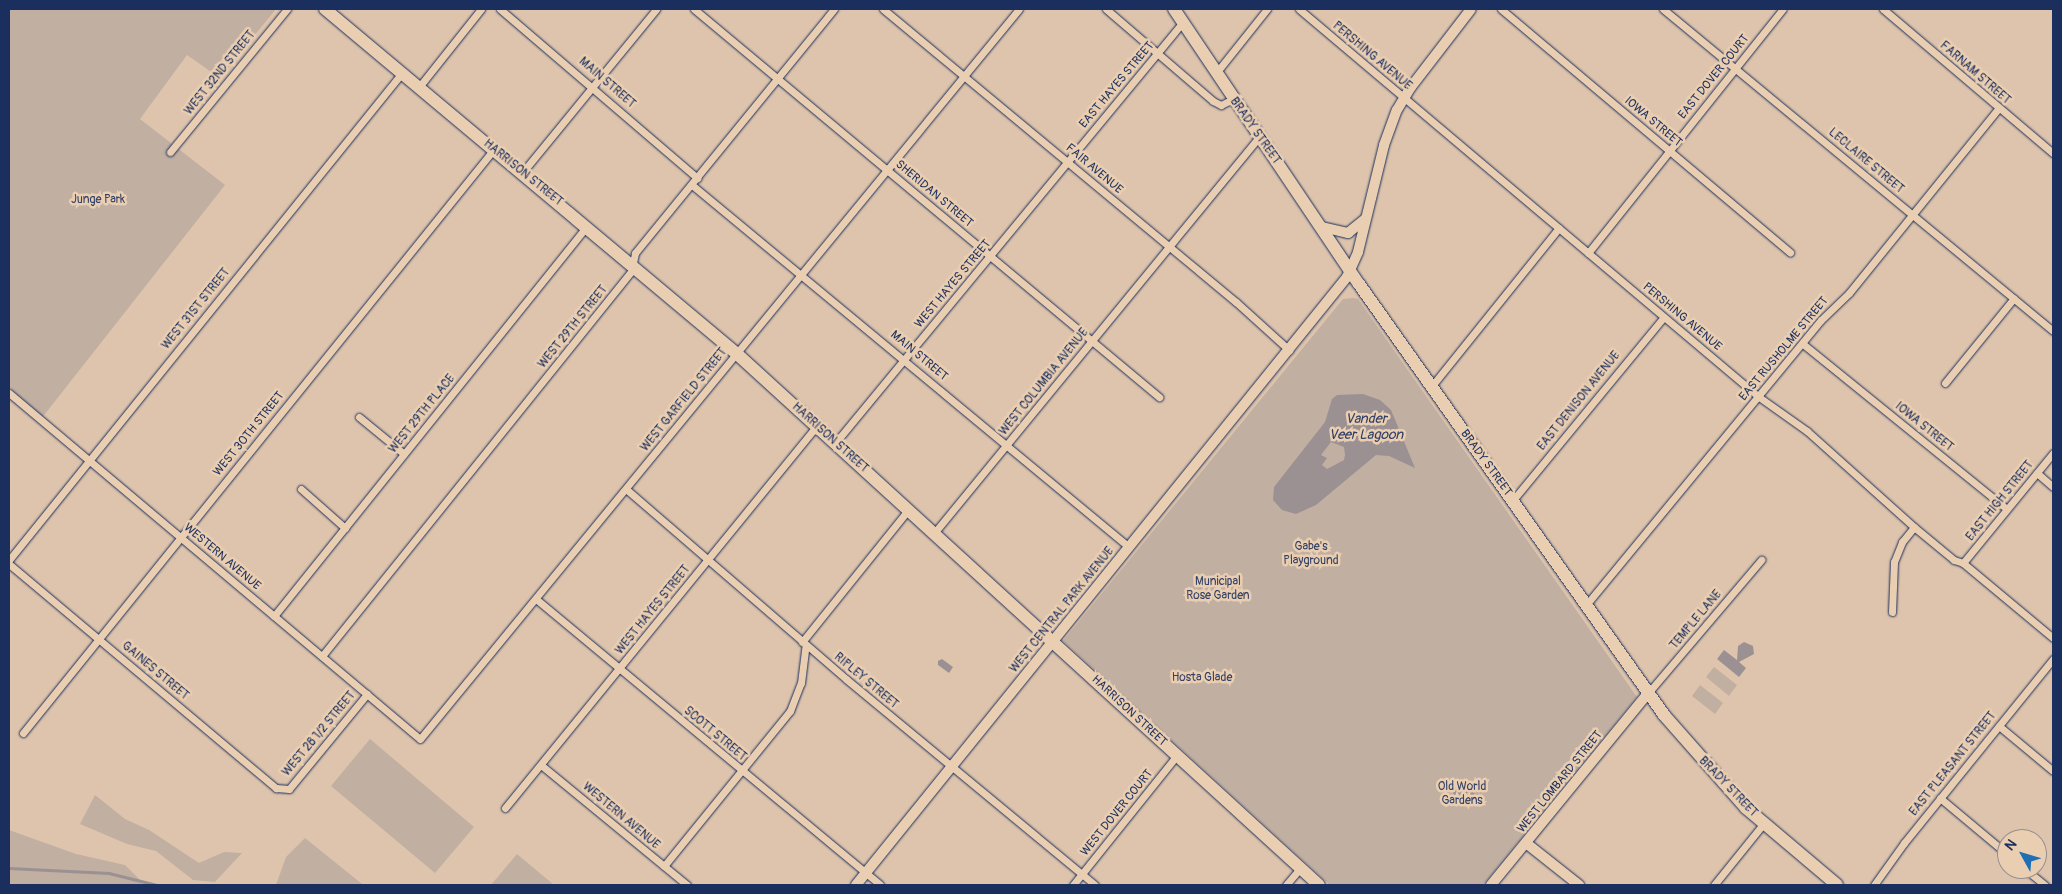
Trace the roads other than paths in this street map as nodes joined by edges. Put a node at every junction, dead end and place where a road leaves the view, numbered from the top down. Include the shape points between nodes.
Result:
1 (287, 9) edge
2 (325, 9) edge
3 (481, 9) edge
4 (500, 9) edge
5 (656, 9) edge
6 (694, 9) edge
7 (834, 9) edge
8 (883, 9) edge
9 (1019, 9) edge
10 (1106, 9) edge
11 (1174, 9) edge
12 (1267, 9) edge
13 (1299, 9) edge
14 (1471, 9) edge
15 (1501, 9) edge
16 (1664, 9) edge
17 (1783, 9) edge
18 (1883, 9) edge
19 (1184, 22) junction
20 (1157, 54) junction
21 (1736, 68) junction
22 (402, 73) junction
23 (1215, 73) junction
24 (964, 75) junction
25 (777, 79) junction
26 (418, 87) junction
27 (593, 87) junction
28 (1404, 98) junction
29 (1233, 99) junction
30 (1999, 108) junction
31 (1260, 138) junction
32 (494, 150) junction
33 (1670, 151) junction
34 (170, 152) dead end
35 (2053, 153) edge
36 (1068, 162) junction
37 (887, 169) junction
38 (522, 173) junction
39 (697, 178) junction
40 (692, 185) junction
41 (1912, 215) junction
42 (1366, 216) junction
43 (587, 226) junction
44 (1322, 227) junction
45 (1559, 228) junction
46 (1169, 247) junction
47 (1588, 252) junction
48 (1790, 252) dead end
49 (990, 256) junction
50 (633, 265) junction
51 (1351, 272) junction
52 (800, 274) junction
53 (2014, 298) junction
54 (1664, 317) junction
55 (2053, 331) edge
56 (1092, 341) junction
57 (1802, 344) junction
58 (1289, 350) junction
59 (736, 353) junction
60 (904, 360) junction
61 (1945, 383) dead end
62 (1431, 387) junction
63 (9, 393) edge
64 (1159, 397) dead end
65 (1758, 397) junction
66 (359, 417) dead end
67 (817, 426) junction
68 (836, 442) junction
69 (1006, 446) junction
70 (2053, 453) edge
71 (404, 454) junction
72 (90, 461) junction
73 (2037, 473) junction
74 (2053, 486) edge
75 (301, 489) dead end
76 (626, 490) junction
77 (1513, 500) junction
78 (910, 509) junction
79 (2007, 509) junction
80 (1914, 527) junction
81 (345, 528) junction
82 (935, 532) junction
83 (182, 538) junction
84 (1129, 547) junction
85 (708, 560) junction
86 (1761, 560) dead end
87 (9, 562) edge
88 (1964, 563) junction
89 (536, 599) junction
90 (1586, 605) junction
91 (1892, 612) dead end
92 (274, 616) junction
93 (2053, 638) edge
94 (99, 639) junction
95 (1052, 640) junction
96 (804, 643) junction
97 (322, 656) junction
98 (2053, 659) edge
99 (619, 669) junction
100 (1648, 693) junction
101 (367, 694) junction
102 (1999, 726) junction
103 (22, 733) dead end
104 (420, 739) joint
105 (1177, 755) junction
106 (542, 764) junction
107 (951, 768) junction
108 (742, 772) junction
109 (2053, 772) edge
110 (289, 789) joint
111 (1940, 798) junction
112 (505, 808) dead end
113 (1764, 823) junction
114 (1526, 843) junction
115 (1997, 846) edge
116 (664, 866) junction
117 (1301, 868) junction
118 (866, 874) junction
119 (1082, 874) junction
120 (687, 885) edge
121 (856, 885) edge
122 (880, 885) edge
123 (1073, 885) edge
124 (1095, 885) edge
125 (1286, 885) edge
126 (1319, 885) edge
127 (1491, 885) edge
128 (1579, 885) edge
129 (1714, 885) edge
130 (1836, 885) edge
131 (1874, 885) edge

1 - 34 street, WEST 32ND STREET
2 - 22 highway, HARRISON STREET
3 - 26 street
4 - 27 street, MAIN STREET
5 - 27 street
6 - 25 street, SHERIDAN STREET
7 - 25 street, WEST 29TH STREET
8 - 24 street, FAIR AVENUE
9 - 24 street, WEST GARFIELD STREET
10 - 20 street
11 - 19 highway, BRADY STREET
12 - 23 street
13 - 28 street, PERSHING AVENUE
14 - 28 main road
15 - 33 street, IOWA STREET
16 - 21 street, LECLAIRE STREET
17 - 21 street, EAST DOVER COURT
18 - 30 street, FARNAM STREET
19 - 20 street, EAST HAYES STREET
19 - 23 highway, BRADY STREET
20 - 29 street via 1217,103 1226,105
20 - 36 street, EAST HAYES STREET
21 - 33 street, EAST DOVER COURT
21 - 41 street, LECLAIRE STREET
22 - 26 highway, HARRISON STREET
22 - 72 street, WEST 31ST STREET
23 - 29 highway, BRADY STREET
24 - 36 street, FAIR AVENUE
24 - 37 street, WEST GARFIELD STREET
25 - 37 street, SHERIDAN STREET
25 - 39 street, WEST 29TH STREET
26 - 32 highway, HARRISON STREET
27 - 38 street
27 - 39 street, MAIN STREET
28 - 42 main road via 1384,146
28 - 45 street, PERSHING AVENUE
29 - 31 highway, BRADY STREET
30 - 35 street, FARNAM STREET
30 - 41 street, EAST RUSHOLME STREET
31 - 44 highway, BRADY STREET
31 - 46 street, WEST COLUMBIA AVENUE
32 - 38 highway, HARRISON STREET
32 - 83 street, WEST 30TH STREET
33 - 47 street, EAST DOVER COURT
33 - 48 street, IOWA STREET
36 - 46 street, FAIR AVENUE
36 - 49 street, WEST HAYES STREET
37 - 49 street, SHERIDAN STREET
37 - 52 street, WEST GARFIELD STREET
38 - 43 highway, HARRISON STREET
39 - 40 street, WEST 29TH STREET
40 - 50 street, WEST 29TH STREET via 635,253
40 - 52 street, MAIN STREET
41 - 53 street, LECLAIRE STREET
41 - 57 street, EAST RUSHOLME STREET
42 - 44 main road via 1348,233
42 - 51 main road
43 - 50 highway, HARRISON STREET
43 - 71 street, WEST 29TH PLACE
44 - 51 highway, BRADY STREET
45 - 47 street, PERSHING AVENUE
45 - 62 street
46 - 56 street, WEST COLUMBIA AVENUE
46 - 58 street, FAIR AVENUE
47 - 54 street, PERSHING AVENUE
49 - 56 street, SHERIDAN STREET
49 - 60 street, WEST HAYES STREET
50 - 59 highway, HARRISON STREET
50 - 97 street, WEST 29TH STREET via 631,272
51 - 58 main road, WEST CENTRAL PARK AVENUE
51 - 62 highway, BRADY STREET
52 - 59 street, WEST GARFIELD STREET
52 - 60 street, MAIN STREET
53 - 55 street, LECLAIRE STREET
53 - 61 street
54 - 65 street, PERSHING AVENUE
54 - 77 street, EAST DENISON AVENUE
56 - 64 street, SHERIDAN STREET
56 - 69 street, WEST COLUMBIA AVENUE
57 - 65 street, EAST RUSHOLME STREET
57 - 79 street, IOWA STREET
58 - 84 main road, WEST CENTRAL PARK AVENUE
59 - 67 highway, HARRISON STREET
59 - 76 street, WEST GARFIELD STREET
60 - 68 street, WEST HAYES STREET
60 - 69 street, MAIN STREET
62 - 77 highway, BRADY STREET
63 - 72 street, WESTERN AVENUE
65 - 80 street, PERSHING AVENUE via 1807,431
65 - 90 street, EAST RUSHOLME STREET
66 - 71 street
67 - 68 highway, HARRISON STREET
67 - 85 street, WEST HAYES STREET
68 - 78 highway, HARRISON STREET
69 - 82 street, WEST COLUMBIA AVENUE
69 - 84 street, MAIN STREET
70 - 73 street, EAST HIGH STREET
71 - 81 street, WEST 29TH PLACE
72 - 83 street, WESTERN AVENUE
72 - 87 street, WEST 31ST STREET
73 - 74 street
73 - 79 street, EAST HIGH STREET
75 - 81 street
76 - 85 street, RIPLEY STREET
76 - 89 street, WEST GARFIELD STREET
77 - 90 highway, BRADY STREET
78 - 82 highway, HARRISON STREET
78 - 96 street
79 - 88 street, EAST HIGH STREET
80 - 88 street, PERSHING AVENUE via 1954,560
80 - 91 street via 1902,542 1894,562
81 - 92 street, WEST 29TH PLACE
82 - 95 highway, HARRISON STREET
83 - 92 street, WESTERN AVENUE
83 - 94 street, WEST 30TH STREET
84 - 95 main road, WEST CENTRAL PARK AVENUE
85 - 96 street, RIPLEY STREET
85 - 99 street, WEST HAYES STREET
86 - 100 street, TEMPLE LANE
87 - 94 street, GAINES STREET
88 - 93 street, PERSHING AVENUE
89 - 99 street, SCOTT STREET
89 - 104 street, WEST GARFIELD STREET
90 - 100 highway, BRADY STREET
92 - 97 street, WESTERN AVENUE
94 - 103 street, WEST 30TH STREET
94 - 110 street, GAINES STREET via 276,788
95 - 105 highway, HARRISON STREET
95 - 107 main road, WEST CENTRAL PARK AVENUE
96 - 107 street, RIPLEY STREET
96 - 108 street via 801,683 790,711
97 - 101 street, WESTERN AVENUE
98 - 102 street, EAST PLEASANT STREET
99 - 106 street, WEST HAYES STREET
99 - 108 street, SCOTT STREET
100 - 113 highway, BRADY STREET via 1707,768
100 - 114 main road, WEST LOMBARD STREET
101 - 104 street, WESTERN AVENUE
101 - 110 street, WEST 28 1/2 STREET
102 - 109 street
102 - 111 street, EAST PLEASANT STREET
105 - 117 highway, HARRISON STREET
105 - 119 street, WEST DOVER COURT
106 - 112 street, WEST HAYES STREET
106 - 116 street, WESTERN AVENUE
107 - 118 main road, WEST CENTRAL PARK AVENUE
107 - 119 street, RIPLEY STREET
108 - 116 street
108 - 118 street, SCOTT STREET
111 - 115 street
111 - 131 street, EAST PLEASANT STREET
113 - 129 street
113 - 130 highway, BRADY STREET
114 - 127 main road, WEST LOMBARD STREET
114 - 128 main road
116 - 120 street, WESTERN AVENUE
117 - 125 street
117 - 126 highway, HARRISON STREET
118 - 121 main road, WEST CENTRAL PARK AVENUE
118 - 122 street, SCOTT STREET
119 - 123 street, WEST DOVER COURT
119 - 124 street, RIPLEY STREET

